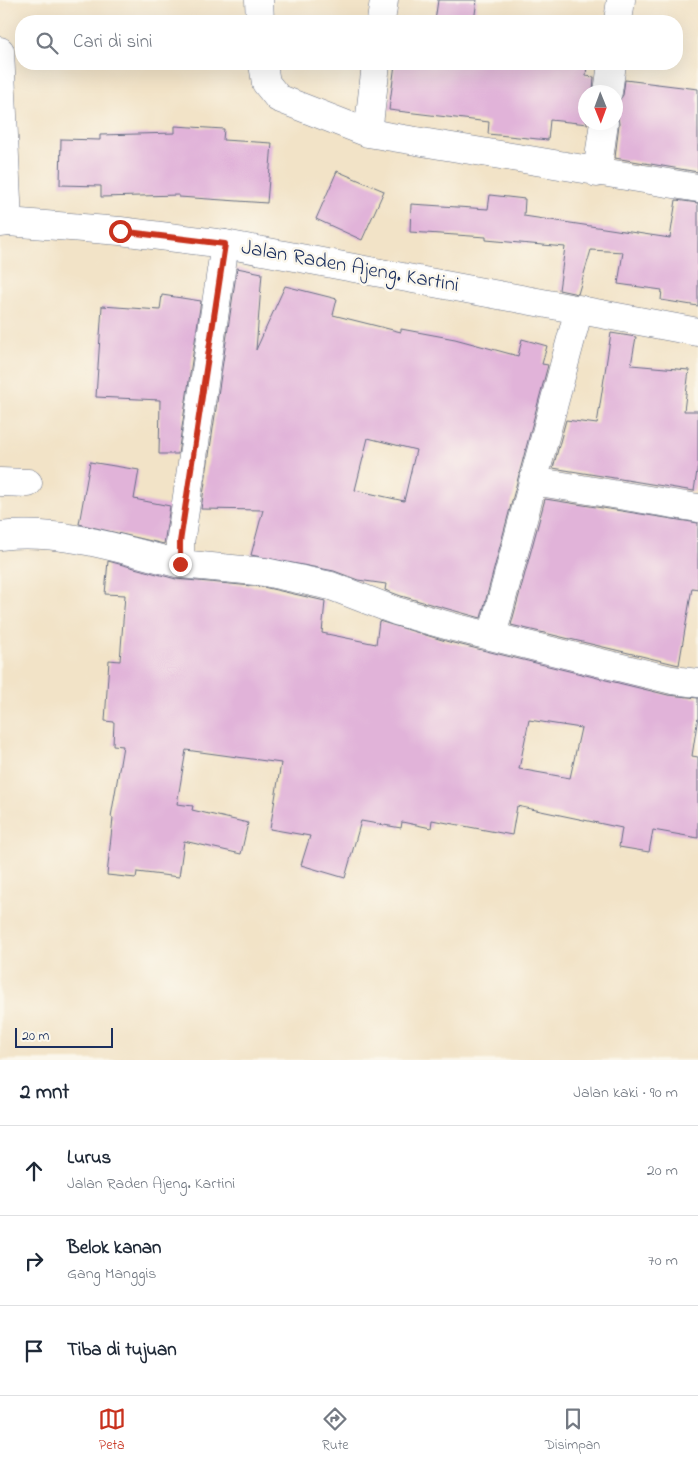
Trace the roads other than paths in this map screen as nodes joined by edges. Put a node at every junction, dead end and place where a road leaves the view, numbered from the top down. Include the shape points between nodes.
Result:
1 (259, 0) edge
2 (384, 0) edge
3 (621, 0) edge
4 (260, 15) edge
5 (382, 15) edge
6 (619, 15) edge
7 (0, 51) edge
8 (264, 70) edge
9 (375, 70) edge
10 (611, 70) edge
11 (609, 85) edge
12 (603, 130) edge
13 (368, 133) junction
14 (596, 172) junction
15 (698, 188) edge
16 (4, 223) edge
17 (225, 244) junction
18 (579, 309) junction
19 (698, 332) edge
20 (533, 481) junction
21 (0, 482) edge
22 (28, 483) dead end
23 (698, 508) edge
24 (0, 536) edge
25 (180, 564) junction
26 (492, 636) junction
27 (698, 683) edge

1 - 4 street
2 - 5 street
3 - 6 street
7 - 16 street
8 - 13 street via 266,83 278,98
9 - 13 street
10 - 11 street
12 - 14 street
13 - 14 street
14 - 15 street
16 - 17 street, Jalan Raden Ajeng. Kartini via 120,231
17 - 18 street, Jalan Raden Ajeng. Kartini
17 - 25 street via 180,542
18 - 19 street, Jalan Raden Ajeng. Kartini
18 - 20 street
20 - 23 street
20 - 26 street
21 - 22 street
24 - 25 street via 64,536
25 - 26 street via 264,572 331,586 396,611
26 - 27 street via 672,680

